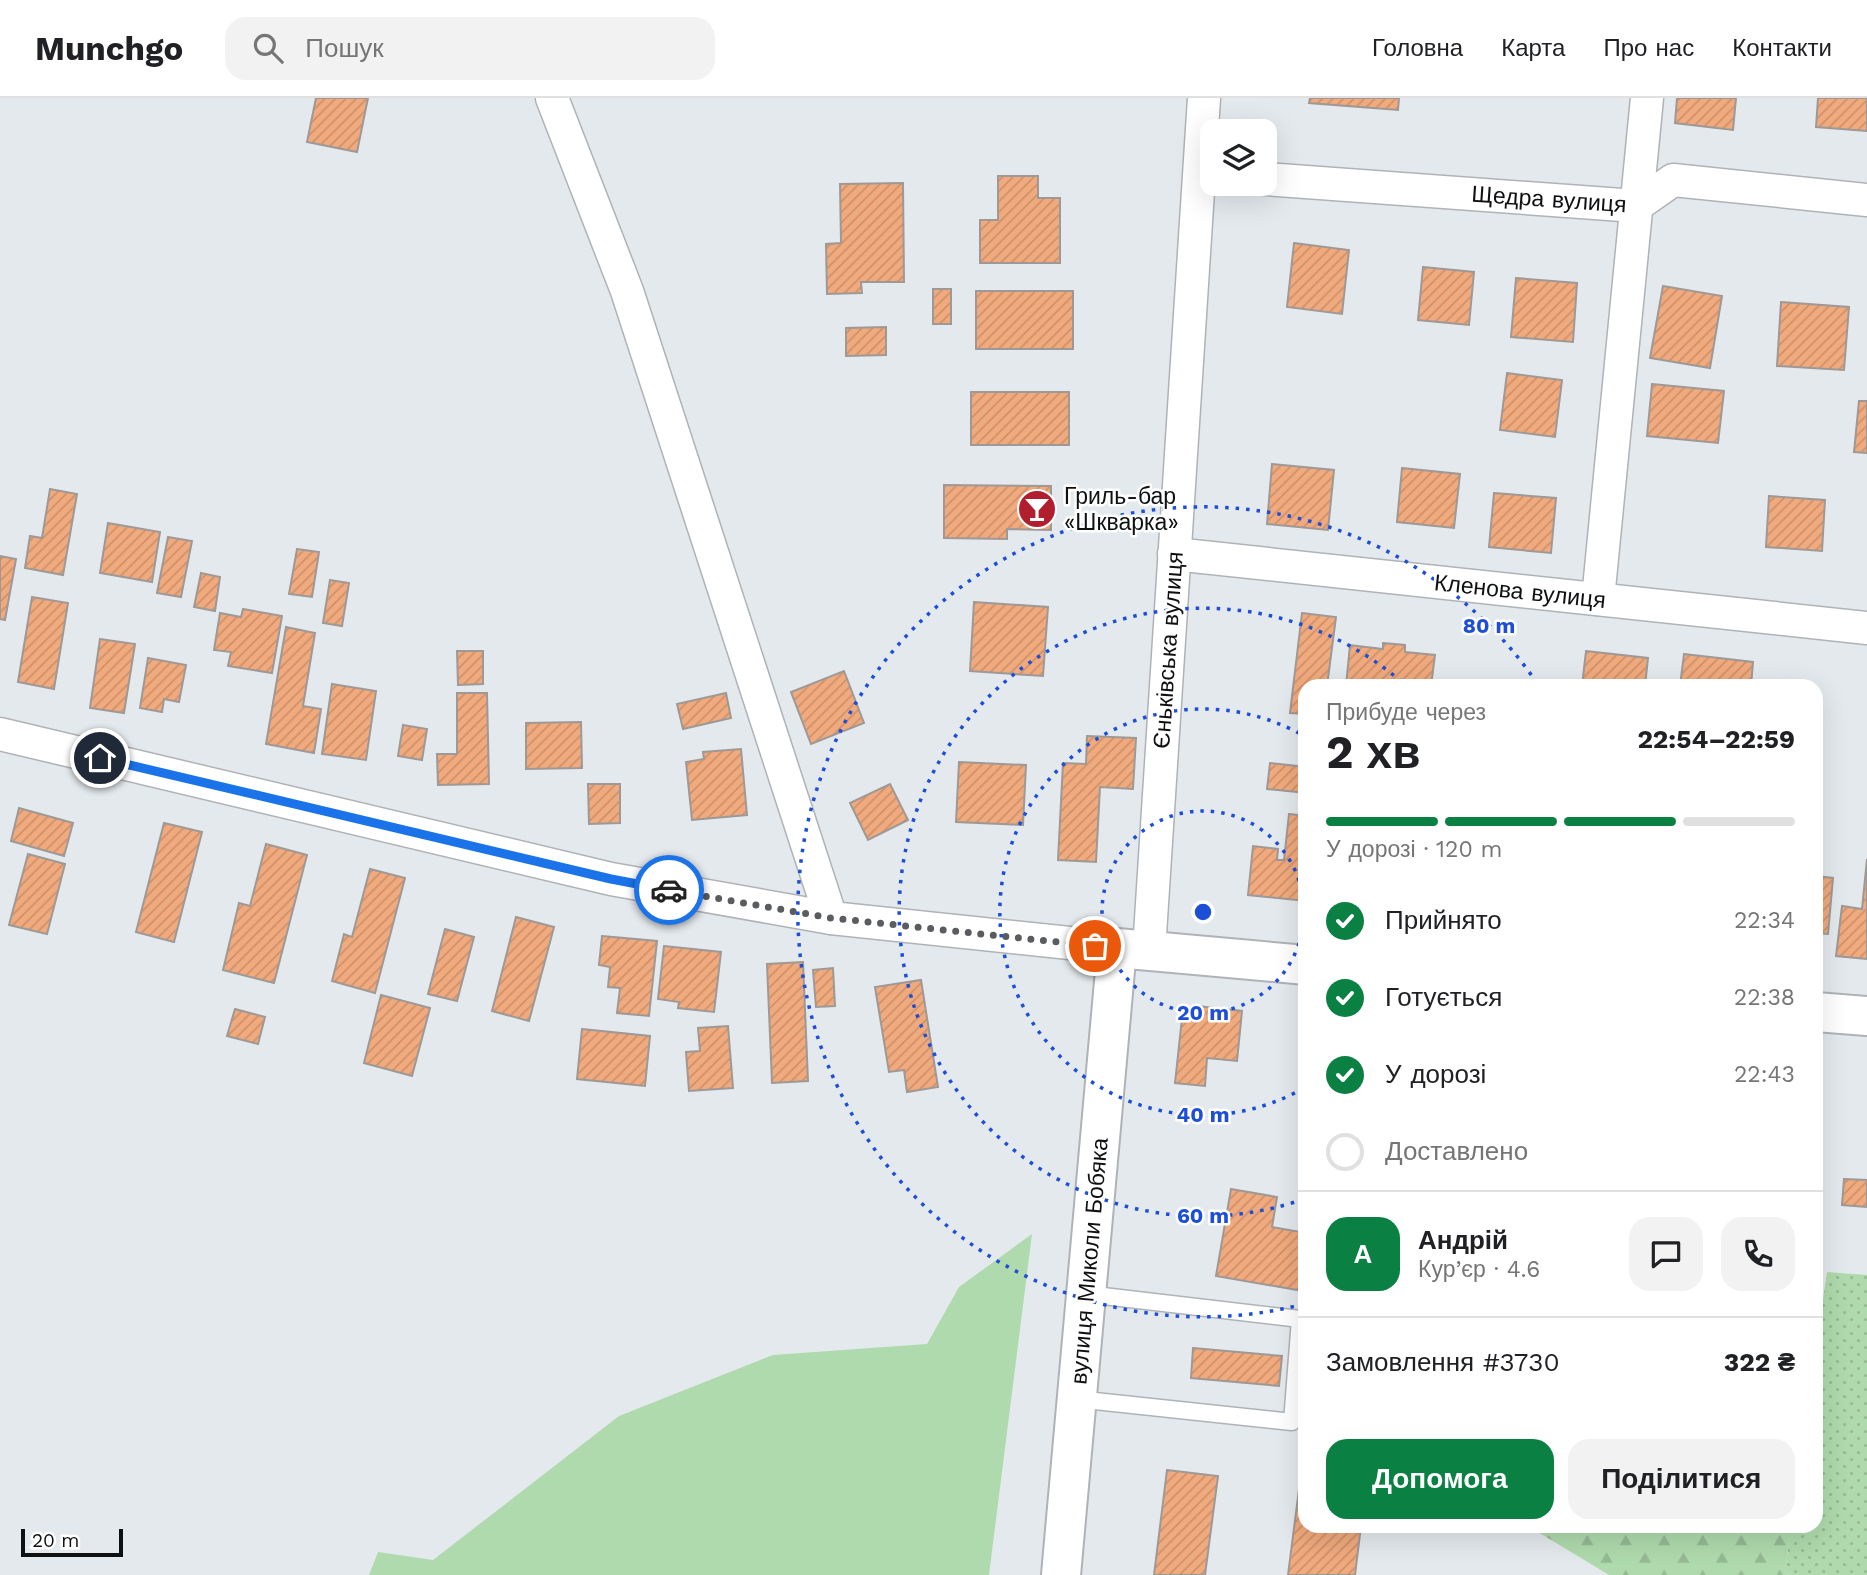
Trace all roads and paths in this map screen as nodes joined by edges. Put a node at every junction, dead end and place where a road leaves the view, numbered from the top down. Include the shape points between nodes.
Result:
1 (552, 98) edge
2 (1205, 98) edge
3 (1647, 98) edge
4 (1205, 119) edge
5 (1277, 180) edge
6 (1204, 196) edge
7 (1867, 200) edge
8 (1636, 205) junction
9 (1174, 554) junction
10 (1598, 599) junction
11 (1867, 628) edge
12 (0, 734) edge
13 (831, 918) junction
14 (1133, 949) junction
15 (1298, 964) edge
16 (1823, 1013) edge
17 (1867, 1016) edge
18 (1086, 1294) junction
19 (1298, 1319) edge
20 (1298, 1345) edge
21 (1076, 1399) junction
22 (1061, 1575) edge

1 - 13 street via 627,291
2 - 4 street, Єньківська вулиця
3 - 8 street
5 - 8 street, Щедра вулиця
6 - 9 street, Єньківська вулиця
7 - 8 street, Щедра вулиця via 1673,180
8 - 10 street
9 - 10 street, Кленова вулиця
9 - 14 street, Єньківська вулиця
10 - 11 street, Кленова вулиця
12 - 13 street via 611,879
13 - 14 street
14 - 15 street
14 - 18 street, вулиця Миколи Бобяка
16 - 17 street
18 - 19 lane
18 - 21 street, вулиця Миколи Бобяка
20 - 21 lane via 1292,1422
21 - 22 street, вулиця Миколи Бобяка

